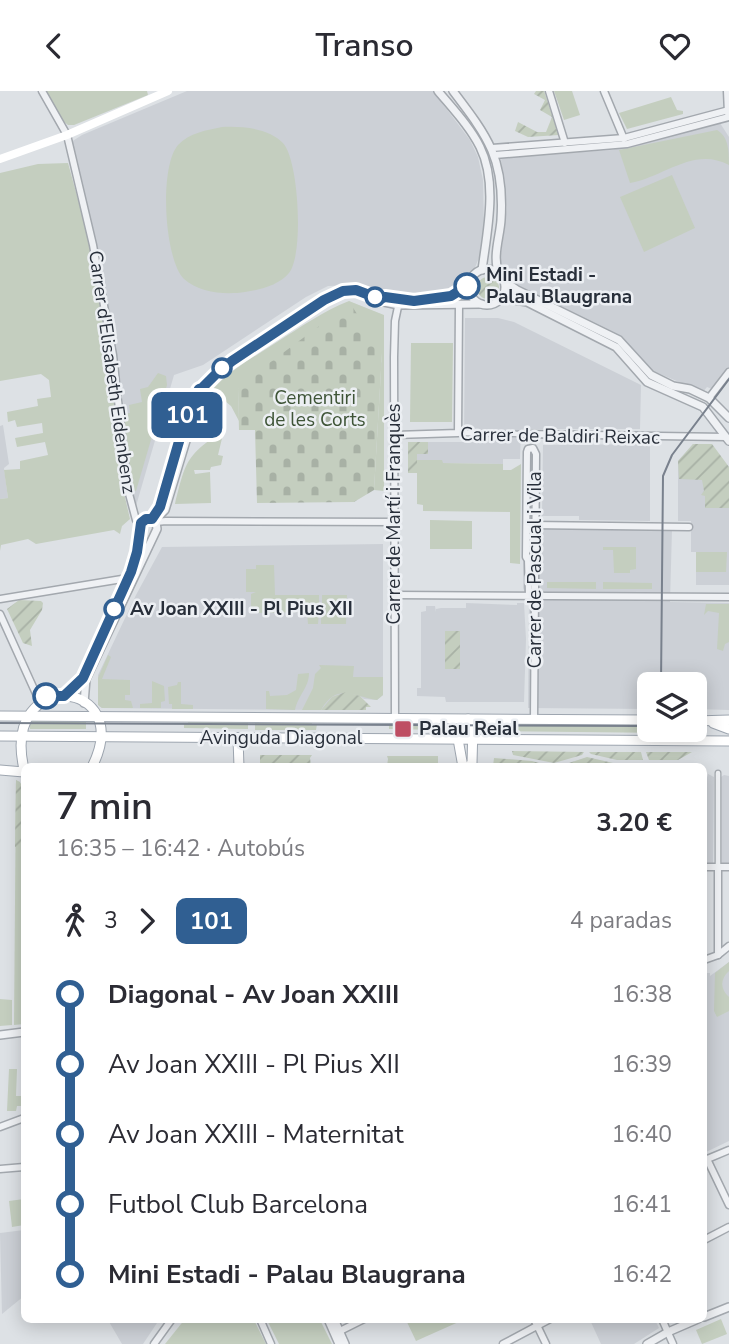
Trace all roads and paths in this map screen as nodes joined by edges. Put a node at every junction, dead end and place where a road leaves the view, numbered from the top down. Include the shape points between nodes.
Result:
1 (41, 91) edge
2 (168, 91) edge
3 (438, 91) edge
4 (453, 91) edge
5 (549, 91) edge
6 (604, 91) edge
7 (727, 91) edge
8 (729, 115) edge
9 (67, 135) junction
10 (625, 141) junction
11 (565, 143) junction
12 (494, 151) junction
13 (482, 152) junction
14 (0, 159) edge
15 (482, 269) junction
16 (501, 277) junction
17 (470, 283) junction
18 (503, 298) junction
19 (399, 303) junction
20 (481, 304) junction
21 (459, 305) junction
22 (729, 372) edge
23 (202, 388) junction
24 (709, 398) junction
25 (703, 407) junction
26 (729, 418) edge
27 (458, 433) junction
28 (523, 434) joint
29 (396, 435) junction
30 (727, 439) edge
31 (154, 521) junction
32 (396, 522) junction
33 (526, 525) junction
34 (536, 525) junction
35 (140, 526) junction
36 (689, 527) dead end
37 (153, 534) junction
38 (531, 559) junction
39 (128, 578) junction
40 (395, 595) junction
41 (532, 595) junction
42 (729, 597) edge
43 (0, 599) edge
44 (0, 614) edge
45 (64, 696) junction
46 (38, 698) junction
47 (84, 703) junction
48 (395, 715) junction
49 (0, 716) edge
50 (21, 717) junction
51 (94, 717) junction
52 (468, 719) junction
53 (534, 719) junction
54 (637, 720) edge
55 (729, 720) edge
56 (707, 721) edge
57 (707, 723) edge
58 (729, 729) edge
59 (0, 736) edge
60 (16, 736) junction
61 (100, 737) junction
62 (238, 738) junction
63 (458, 739) junction
64 (473, 739) junction
65 (729, 741) edge
66 (22, 763) edge
67 (94, 763) edge
68 (239, 763) edge
69 (462, 763) edge
70 (472, 763) edge
71 (0, 770) edge
72 (21, 770) edge
73 (718, 773) dead end
74 (707, 867) edge
75 (718, 867) junction
76 (729, 867) edge
77 (729, 946) edge
78 (718, 955) junction
79 (707, 959) edge
80 (21, 1032) edge
81 (0, 1035) edge
82 (21, 1119) edge
83 (0, 1127) edge
84 (729, 1150) edge
85 (707, 1159) edge
86 (707, 1164) edge
87 (21, 1167) edge
88 (0, 1169) edge
89 (729, 1205) edge
90 (729, 1227) edge
91 (707, 1238) edge
92 (729, 1307) edge
93 (707, 1316) edge
94 (170, 1323) edge
95 (262, 1323) edge
96 (331, 1323) edge
97 (335, 1323) edge
98 (357, 1323) edge
99 (536, 1323) edge
100 (664, 1323) edge
101 (689, 1323) edge
102 (668, 1332) junction
103 (337, 1333) junction
104 (154, 1344) edge
105 (271, 1344) edge
106 (339, 1344) edge
107 (345, 1344) edge
108 (503, 1344) edge
109 (546, 1344) edge
110 (647, 1344) edge
111 (673, 1344) edge

1 - 9 street, Carrer d'Elisabeth Eidenbenz
2 - 9 main road
3 - 13 street
4 - 12 street
5 - 11 street
6 - 10 street
7 - 8 street
8 - 10 street
9 - 14 main road
9 - 35 street, Carrer d'Elisabeth Eidenbenz via 100,275 128,490
10 - 11 street
10 - 12 street
11 - 12 street
12 - 13 street
12 - 16 street via 501,198 496,261
13 - 15 street via 490,194
15 - 16 street
15 - 17 street
16 - 18 street
16 - 24 street via 517,290 619,340 656,378
17 - 19 street via 451,296
17 - 20 street via 472,297
18 - 20 street
18 - 25 street via 527,302 603,339 619,349 647,381
19 - 21 street
19 - 23 street via 356,290 338,292 223,368
19 - 29 street, Carrer de Martí i Franquès
20 - 21 street
21 - 27 street
22 - 24 street
23 - 31 street via 163,513
23 - 31 street via 189,407
24 - 25 street
24 - 26 street
25 - 30 street
27 - 28 street, Carrer de Baldiri Reixac
27 - 29 street, Carrer de Baldiri Reixac
28 - 30 street, Carrer de Baldiri Reixac
29 - 32 street, Carrer de Martí i Franquès
31 - 32 street
31 - 35 street via 146,519
31 - 37 street via 157,529
32 - 40 street, Carrer de Martí i Franquès
33 - 34 street
33 - 34 street, Carrer de Pascual i Vila via 527,450 533,448
33 - 38 street, Carrer de Pascual i Vila via 526,557
34 - 36 street
34 - 38 street, Carrer de Pascual i Vila
35 - 37 street via 143,533
35 - 39 street
37 - 47 street via 86,679
38 - 41 street, Carrer de Pascual i Vila
39 - 43 street
39 - 45 street via 83,678
40 - 41 street
40 - 48 street, Carrer de Martí i Franquès
41 - 42 street
41 - 53 street, Carrer de Pascual i Vila
44 - 46 street
45 - 46 main road
45 - 47 main road
46 - 50 main road
47 - 51 main road
48 - 51 main road
48 - 52 main road
49 - 50 main road
50 - 51 main road
50 - 60 main road
51 - 61 main road
52 - 53 main road
52 - 64 main road
53 - 54 main road
55 - 56 main road
57 - 58 main road
59 - 60 main road, Avinguda Diagonal
60 - 61 main road, Avinguda Diagonal
60 - 66 main road
61 - 62 main road, Avinguda Diagonal
61 - 67 main road
62 - 63 main road, Avinguda Diagonal
62 - 68 main road
63 - 64 main road, Avinguda Diagonal
63 - 69 main road
64 - 65 main road, Avinguda Diagonal
64 - 70 main road
71 - 72 main road
73 - 75 street
74 - 75 street
75 - 76 street
75 - 78 street
77 - 78 street
78 - 79 street
80 - 81 street
82 - 83 street
84 - 85 street
86 - 89 street
87 - 88 street
90 - 91 street
92 - 93 street
94 - 104 street
95 - 105 street
96 - 103 street
97 - 103 street
98 - 103 street
99 - 108 street
99 - 109 street
100 - 102 street
101 - 102 street
102 - 110 street
102 - 111 street
103 - 106 street
103 - 107 street

